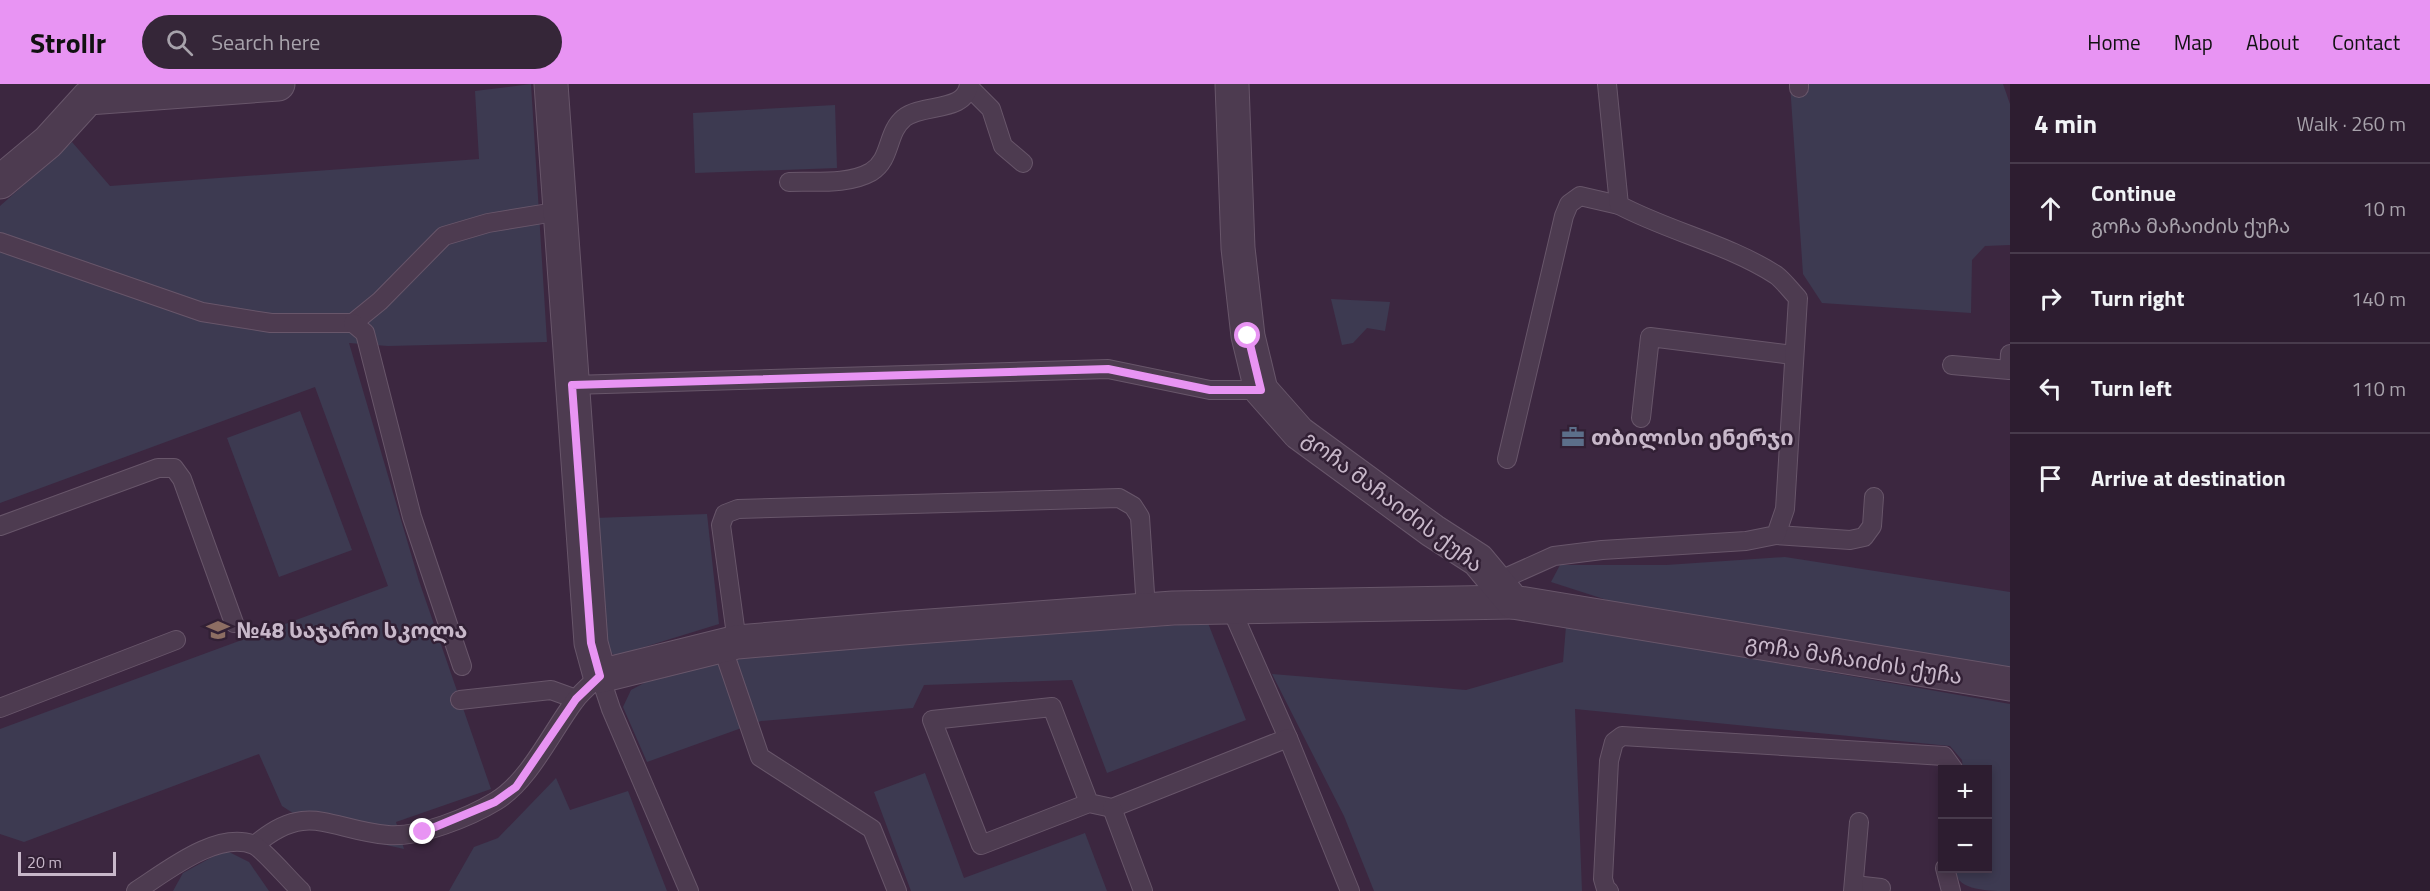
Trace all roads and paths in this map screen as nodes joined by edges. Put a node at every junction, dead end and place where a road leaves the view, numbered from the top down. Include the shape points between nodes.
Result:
1 (278, 84) edge
2 (551, 84) edge
3 (1232, 84) edge
4 (1607, 84) edge
5 (969, 85) edge
6 (88, 91) edge
7 (1023, 163) dead end
8 (0, 182) edge
9 (789, 182) dead end
10 (1619, 206) junction
11 (561, 211) junction
12 (0, 242) edge
13 (353, 323) junction
14 (2010, 354) edge
15 (1793, 355) junction
16 (1952, 366) dead end
17 (572, 385) junction
18 (1261, 390) junction
19 (1641, 418) dead end
20 (1507, 459) dead end
21 (1874, 498) dead end
22 (0, 526) edge
23 (1776, 535) junction
24 (1505, 592) junction
25 (1230, 606) junction
26 (1146, 609) junction
27 (234, 623) dead end
28 (176, 640) dead end
29 (730, 644) junction
30 (462, 666) dead end
31 (600, 676) junction
32 (2010, 684) edge
33 (576, 699) junction
34 (460, 700) dead end
35 (0, 708) edge
36 (1288, 738) junction
37 (1950, 765) edge
38 (1089, 803) junction
39 (1112, 808) junction
40 (1859, 822) dead end
41 (255, 845) junction
42 (1946, 873) edge
43 (1853, 888) edge
44 (1881, 888) dead end
45 (136, 891) edge
46 (301, 891) edge
47 (689, 891) edge
48 (897, 891) edge
49 (1143, 891) edge
50 (1350, 891) edge
51 (1610, 891) edge
52 (1951, 891) edge

1 - 6 street
2 - 11 street
3 - 18 street, გოჩა მაჩაიძის ქუჩა via 1238,248 1248,336
4 - 10 lane
5 - 7 lane via 991,109 1003,146
5 - 9 lane via 958,102 920,110 904,118 893,132 883,162 871,172 855,178
6 - 8 street via 48,142
10 - 15 lane via 1721,247 1777,276 1798,298
10 - 20 lane via 1580,196 1569,204
11 - 13 lane via 488,223 444,236
11 - 17 street
12 - 13 lane via 202,312 271,323
13 - 30 lane via 365,333 412,517
14 - 16 lane via 2009,370
15 - 19 lane via 1650,337
15 - 23 lane via 1785,509
17 - 18 lane via 1108,369 1210,390
17 - 31 street via 591,643
18 - 24 street, გოჩა მაჩაიძის ქუჩა via 1299,433 1478,560
21 - 23 lane via 1872,526 1864,537 1850,540
22 - 27 lane via 158,468 174,468 182,479
23 - 24 lane via 1746,541 1554,556
24 - 25 street
24 - 32 street, გოჩა მაჩაიძის ქუჩა
25 - 26 street
25 - 36 lane
26 - 29 street
26 - 29 lane via 1140,517 1133,506 1119,498 738,509 725,514 721,525
28 - 35 lane
29 - 31 street
29 - 48 lane via 760,757 872,829
31 - 33 lane
31 - 47 lane
33 - 34 lane via 551,690
33 - 41 lane via 516,787 495,802 423,832 389,835 307,819 289,822
36 - 39 lane
36 - 50 lane
37 - 51 lane via 1944,756 1622,736 1614,742 1609,760 1603,879
38 - 38 lane via 981,845 932,720 1052,707
38 - 39 lane
39 - 49 lane
40 - 43 lane
41 - 45 lane via 228,841 195,854
41 - 46 lane
42 - 52 lane
43 - 44 lane

